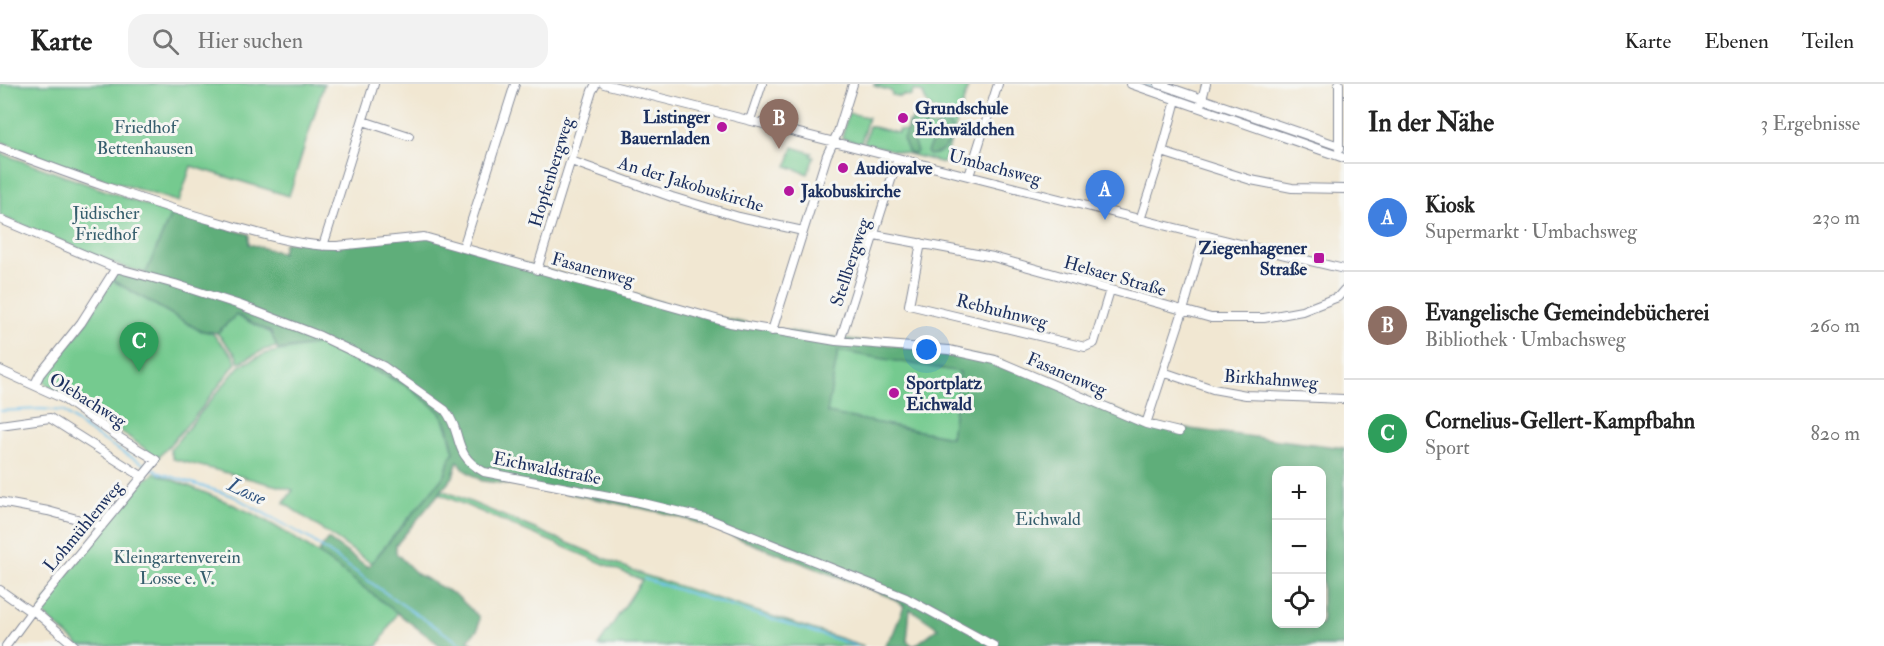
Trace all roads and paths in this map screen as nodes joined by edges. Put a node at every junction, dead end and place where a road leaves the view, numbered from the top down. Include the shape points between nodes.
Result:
1 (374, 84) edge
2 (515, 84) edge
3 (596, 84) edge
4 (604, 84) edge
5 (762, 84) edge
6 (853, 84) edge
7 (998, 84) edge
8 (1131, 84) edge
9 (1159, 84) edge
10 (1206, 84) edge
11 (1339, 84) edge
12 (1176, 100) junction
13 (1201, 103) junction
14 (750, 120) junction
15 (363, 121) junction
16 (409, 136) dead end
17 (833, 141) junction
18 (0, 148) edge
19 (1162, 152) junction
20 (1340, 153) edge
21 (898, 158) junction
22 (571, 161) junction
23 (969, 176) junction
24 (1344, 189) edge
25 (0, 219) edge
26 (1140, 220) junction
27 (803, 231) junction
28 (875, 235) junction
29 (1204, 236) junction
30 (921, 243) junction
31 (323, 246) junction
32 (463, 248) junction
33 (117, 268) junction
34 (537, 270) junction
35 (1344, 270) edge
36 (1110, 290) junction
37 (1344, 290) edge
38 (1183, 311) junction
39 (772, 331) junction
40 (840, 341) junction
41 (0, 370) edge
42 (1163, 372) junction
43 (34, 384) junction
44 (1344, 399) edge
45 (1146, 424) junction
46 (0, 425) edge
47 (1179, 432) dead end
48 (155, 462) joint
49 (145, 475) junction
50 (0, 502) edge
51 (102, 526) junction
52 (0, 590) edge
53 (32, 611) junction
54 (6, 646) edge
55 (75, 646) edge
56 (994, 646) edge

1 - 15 street
2 - 32 street
3 - 22 street, Hopfenbergweg
4 - 14 street, Umbachsweg
5 - 14 street
6 - 17 street
7 - 23 street
8 - 12 street
9 - 13 street
10 - 13 street
11 - 20 street
12 - 13 street
12 - 19 street
13 - 20 street
14 - 17 street, Umbachsweg
15 - 16 street
15 - 31 street
17 - 21 street, Umbachsweg
17 - 27 street
18 - 31 street, Fasanenweg via 173,210 275,238
19 - 24 street via 1251,180 1292,188
19 - 26 street
21 - 23 street, Umbachsweg
21 - 28 street, Stellbergweg
22 - 27 street, An der Jakobuskirche via 672,197
22 - 34 street, Hopfenbergweg
23 - 26 street, Umbachsweg
25 - 33 street, Eichwaldstraße
26 - 29 street, Umbachsweg
27 - 39 street
28 - 30 street, Helsaer Straße
28 - 40 street, Stellbergweg
29 - 35 street, Umbachsweg
29 - 38 street
30 - 36 street, Helsaer Straße via 993,257
30 - 36 street, Rebhuhnweg via 909,305 1085,347 1094,343
31 - 32 street, Fasanenweg via 424,237
32 - 34 street, Fasanenweg
33 - 43 street
33 - 56 street, Eichwaldstraße via 240,305 383,366 446,410 463,455 484,472 709,519 906,598
34 - 39 street, Fasanenweg via 696,315
36 - 38 street, Helsaer Straße
37 - 38 street, Helsaer Straße via 1336,298 1302,311 1264,318 1212,318
38 - 42 street
39 - 40 street, Fasanenweg
40 - 45 street, Fasanenweg via 949,350 994,360
41 - 43 street, Olebachweg
42 - 44 street, Birkhahnweg via 1213,389 1246,395
42 - 45 street
43 - 48 street, Olebachweg via 69,402
45 - 47 street, Fasanenweg
46 - 49 street via 50,418
48 - 49 street, Lohmühlenweg
49 - 51 street, Lohmühlenweg
50 - 51 street
51 - 53 street, Lohmühlenweg
52 - 53 street
53 - 54 street, Lohmühlenweg
53 - 55 street

